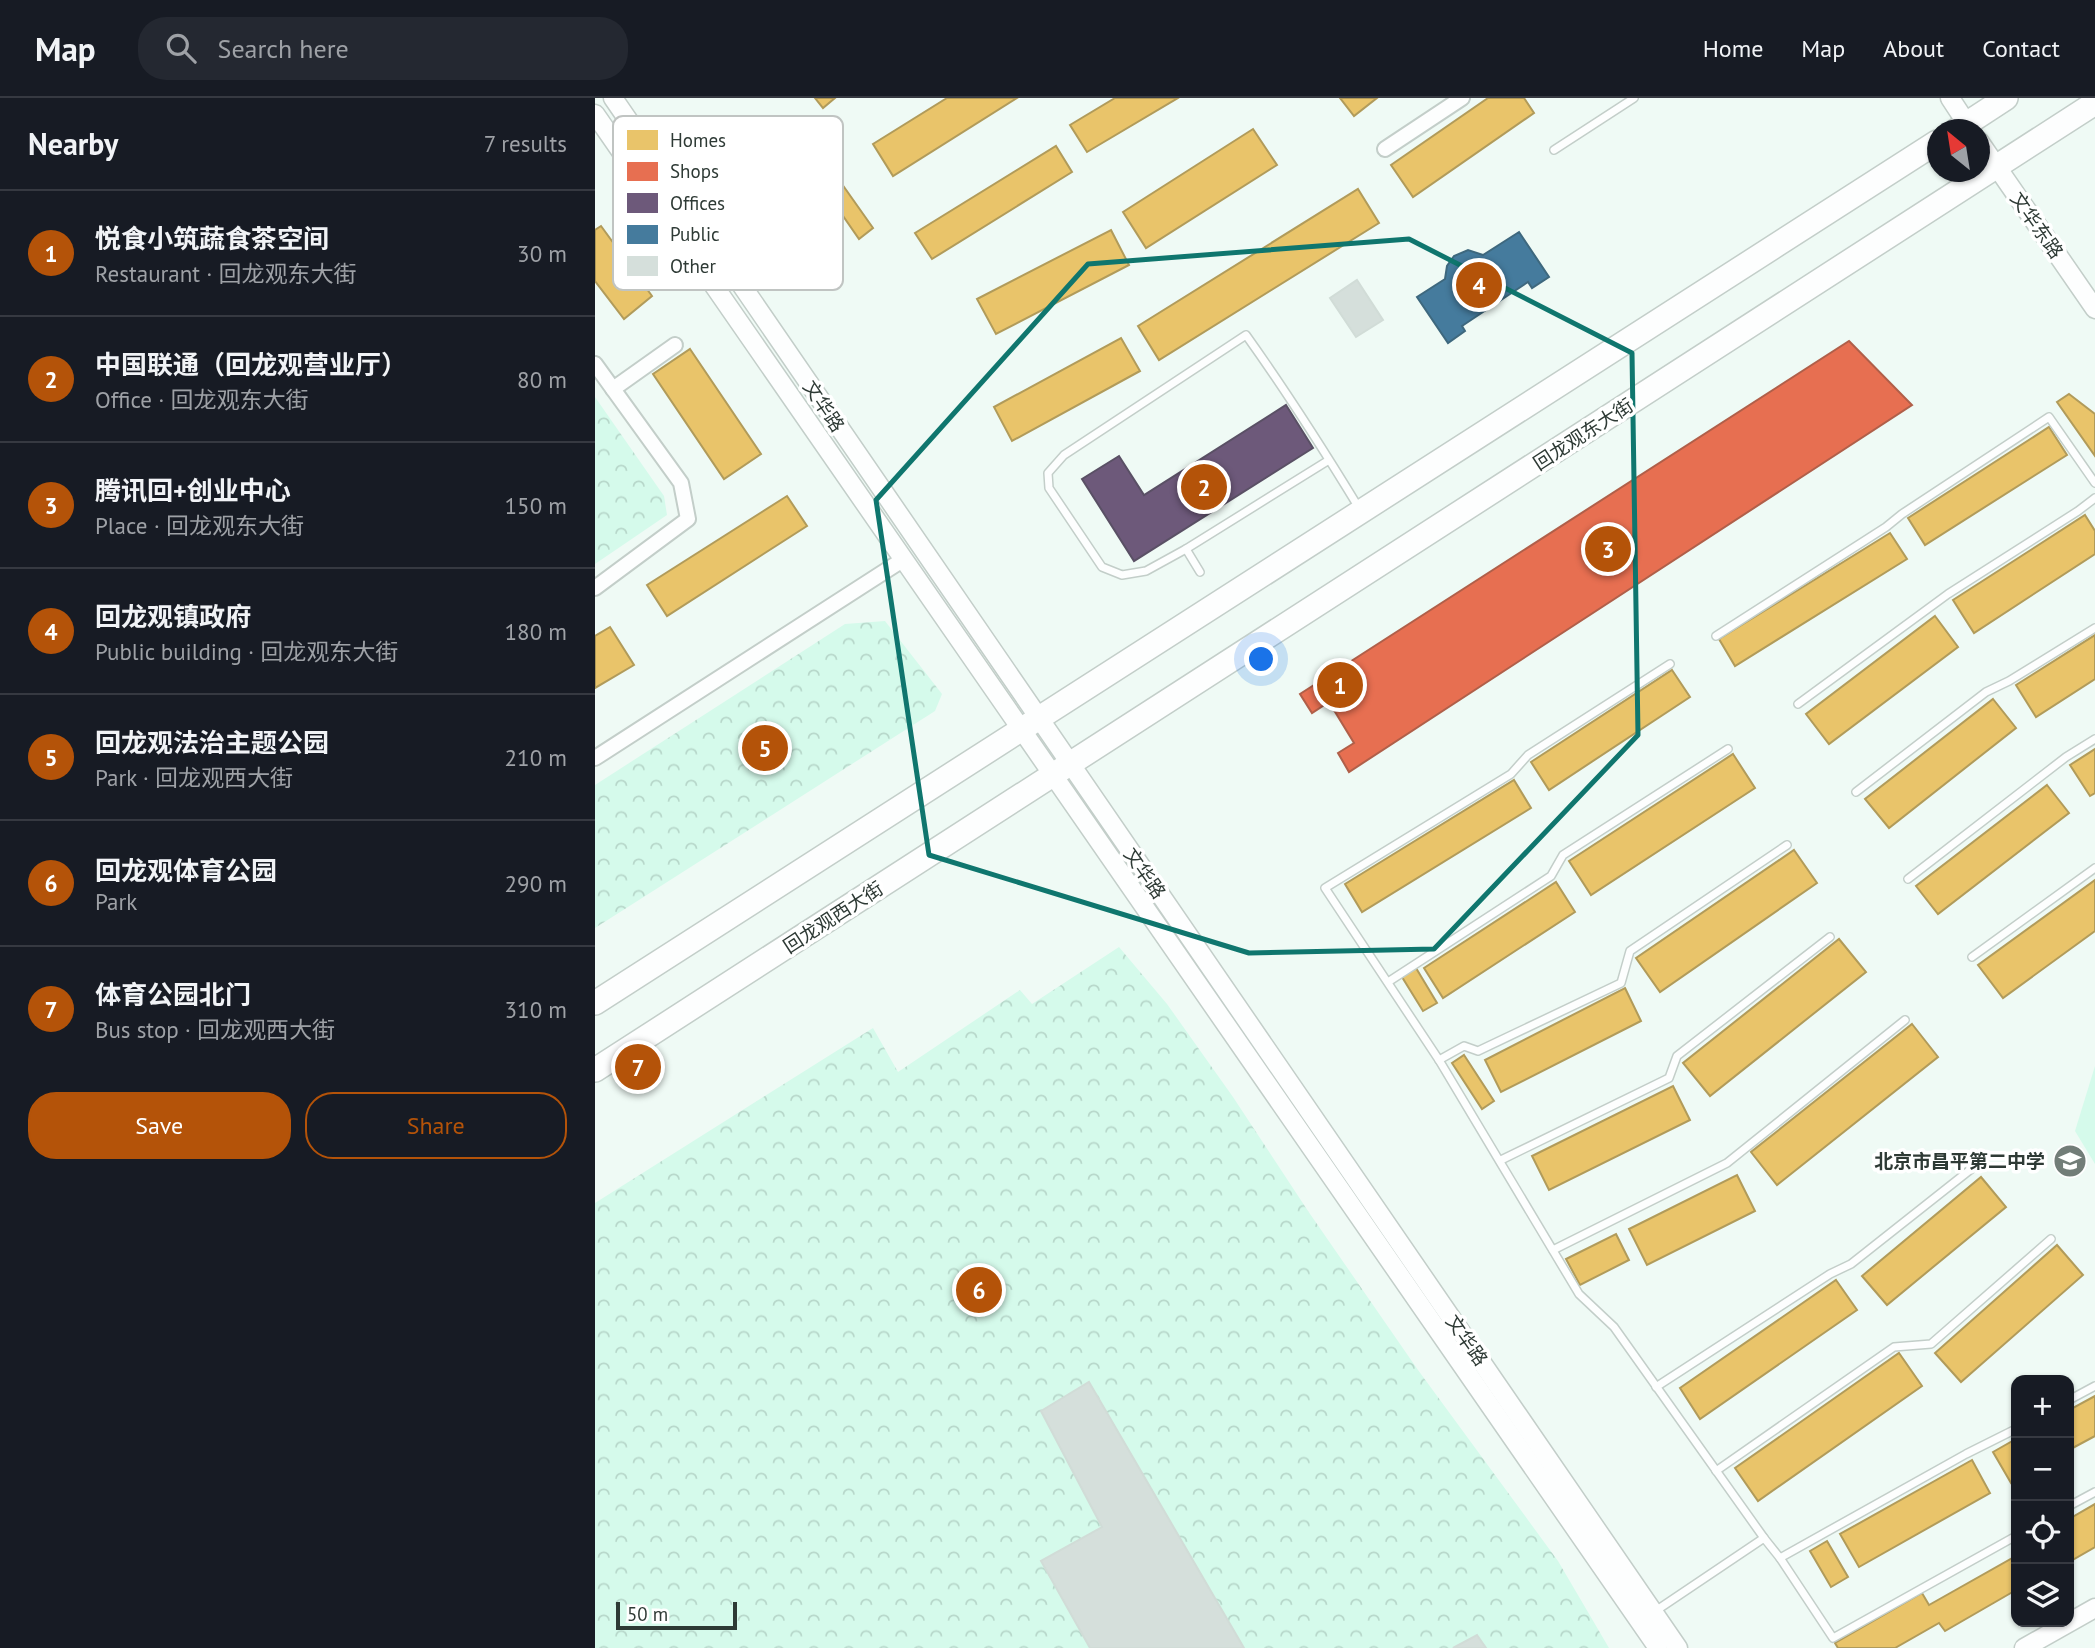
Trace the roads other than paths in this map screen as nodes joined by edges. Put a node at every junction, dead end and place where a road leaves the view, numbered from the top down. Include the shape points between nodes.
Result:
1 (613, 98) edge
2 (1462, 98) edge
3 (1634, 98) edge
4 (1950, 98) edge
5 (2006, 98) edge
6 (2095, 103) edge
7 (595, 114) edge
8 (625, 116) edge
9 (1962, 119) edge
10 (1982, 119) edge
11 (613, 140) edge
12 (1927, 148) edge
13 (1385, 149) dead end
14 (1554, 150) dead end
15 (1990, 158) edge
16 (1997, 167) junction
17 (717, 290) edge
18 (741, 290) edge
19 (2095, 309) edge
20 (675, 345) dead end
21 (595, 364) edge
22 (613, 389) junction
23 (1329, 460) junction
24 (2095, 483) edge
25 (2095, 498) edge
26 (1361, 512) junction
27 (1186, 549) junction
28 (904, 559) junction
29 (1200, 572) dead end
30 (595, 588) edge
31 (2095, 628) edge
32 (1716, 636) dead end
33 (1670, 664) dead end
34 (1798, 704) dead end
35 (1030, 724) junction
36 (2095, 739) edge
37 (1728, 749) dead end
38 (595, 758) edge
39 (1062, 769) junction
40 (1856, 792) dead end
41 (1787, 845) dead end
42 (2095, 868) edge
43 (1907, 879) dead end
44 (1831, 937) dead end
45 (1972, 957) dead end
46 (1388, 982) junction
47 (595, 1003) edge
48 (1905, 1020) dead end
49 (1439, 1060) junction
50 (595, 1070) edge
51 (1501, 1160) junction
52 (1975, 1166) dead end
53 (2051, 1239) dead end
54 (1553, 1250) junction
55 (2095, 1386) edge
56 (1656, 1387) junction
57 (2074, 1397) edge
58 (2011, 1432) edge
59 (1716, 1471) junction
60 (2095, 1492) edge
61 (2074, 1503) edge
62 (1764, 1538) junction
63 (2011, 1539) edge
64 (1780, 1558) junction
65 (1617, 1590) junction
66 (2095, 1608) edge
67 (1654, 1613) junction
68 (1648, 1648) edge
69 (1658, 1648) edge
70 (1678, 1648) edge
71 (2024, 1648) edge

1 - 8 street, 文华路
2 - 13 street
3 - 14 lane
4 - 9 street, 文华东路
5 - 10 main road
6 - 16 main road, 回龙观东大街
7 - 11 street, 文华路
12 - 26 main road
15 - 16 street, 文华东路
16 - 19 street, 文华东路
16 - 39 main road, 回龙观东大街
17 - 28 street, 文华路
18 - 35 street, 文华路
20 - 22 street
21 - 22 street
22 - 30 street via 681,483 688,519
23 - 26 lane
23 - 27 lane
23 - 27 lane via 1246,335 1064,455 1048,473 1049,488 1102,568 1122,575 1146,571
24 - 32 lane via 2049,417
25 - 34 lane via 1948,594
26 - 35 main road
27 - 29 lane
28 - 35 street, 文华路
28 - 38 street
31 - 40 lane via 1986,692
33 - 46 lane via 1528,755 1511,774 1325,888
35 - 39 street, 文华路
35 - 47 main road
36 - 43 lane
37 - 46 lane via 1563,855 1551,876
39 - 50 main road, 回龙观西大街
39 - 65 street, 文华路
39 - 67 street, 文华路
41 - 49 lane via 1630,951 1621,983 1478,1051 1464,1046
42 - 45 lane
44 - 51 lane via 1677,1056 1669,1078
46 - 49 lane
48 - 54 lane via 1727,1163
49 - 51 lane
51 - 54 lane
52 - 56 lane via 1851,1264
53 - 59 lane via 1931,1344 1894,1347
54 - 56 lane via 1579,1294 1614,1327
55 - 57 lane
56 - 59 lane
58 - 64 lane
59 - 62 lane
60 - 61 lane
62 - 64 lane
62 - 67 lane
63 - 64 lane via 1833,1638
65 - 68 street
65 - 69 street, 文华路
66 - 71 street
67 - 70 street, 文华路

